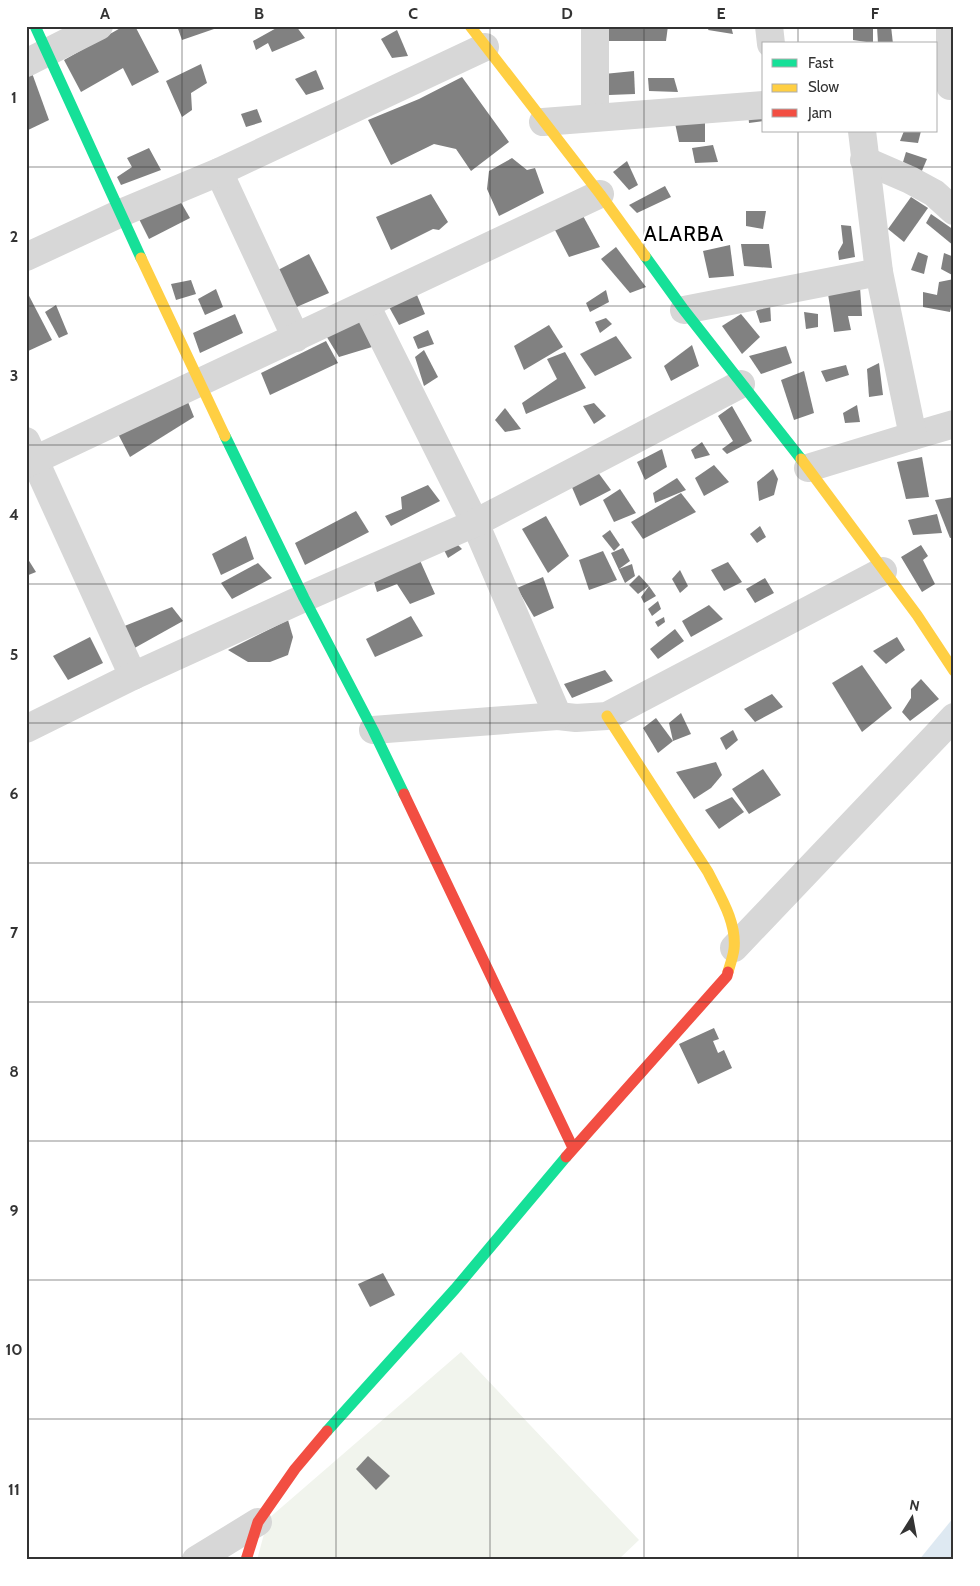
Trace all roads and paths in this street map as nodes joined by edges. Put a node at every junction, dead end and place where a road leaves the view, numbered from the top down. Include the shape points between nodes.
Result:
1 (35, 26) edge
2 (99, 26) edge
3 (595, 26) edge
4 (769, 26) edge
5 (950, 26) edge
6 (477, 36) edge
7 (771, 42) edge
8 (37, 58) edge
9 (947, 87) edge
10 (762, 105) edge
11 (595, 118) junction
12 (543, 122) junction
13 (862, 132) edge
14 (864, 160) junction
15 (219, 172) junction
16 (600, 194) junction
17 (954, 212) edge
18 (121, 213) junction
19 (26, 257) edge
20 (879, 272) junction
21 (366, 305) junction
22 (684, 310) junction
23 (296, 338) junction
24 (199, 384) junction
25 (741, 384) junction
26 (954, 424) edge
27 (913, 436) junction
28 (29, 455) edge
29 (808, 468) junction
30 (475, 523) junction
31 (883, 571) junction
32 (304, 598) junction
33 (950, 659) edge
34 (133, 676) junction
35 (558, 716) junction
36 (608, 716) junction
37 (954, 717) edge
38 (26, 729) edge
39 (373, 730) junction
40 (734, 948) junction
41 (573, 1148) junction
42 (258, 1522) junction
43 (196, 1560) edge
44 (246, 1560) edge

1 - 8 street
2 - 8 street
3 - 11 street
4 - 7 street
5 - 9 street
6 - 12 street
6 - 15 street
8 - 18 street
10 - 11 street
11 - 12 street
12 - 16 street
13 - 14 street
14 - 17 street via 934,193
14 - 20 street
15 - 18 street
15 - 23 street
16 - 21 street
16 - 22 street
18 - 19 street
18 - 24 street
20 - 22 street
20 - 27 street
21 - 23 street
21 - 30 street
22 - 25 street
23 - 24 street
24 - 28 street
24 - 32 street
25 - 29 street
25 - 30 street
26 - 27 street
27 - 29 street
28 - 34 street
29 - 31 street
30 - 32 street
30 - 35 street
31 - 33 street
31 - 36 street
32 - 34 street
32 - 39 street
34 - 38 street
35 - 36 street
35 - 39 street
36 - 40 street via 708,872 732,924
37 - 40 street
39 - 41 street
40 - 41 street via 727,976
41 - 42 street via 456,1289 337,1418 295,1469
42 - 43 street
42 - 44 street

